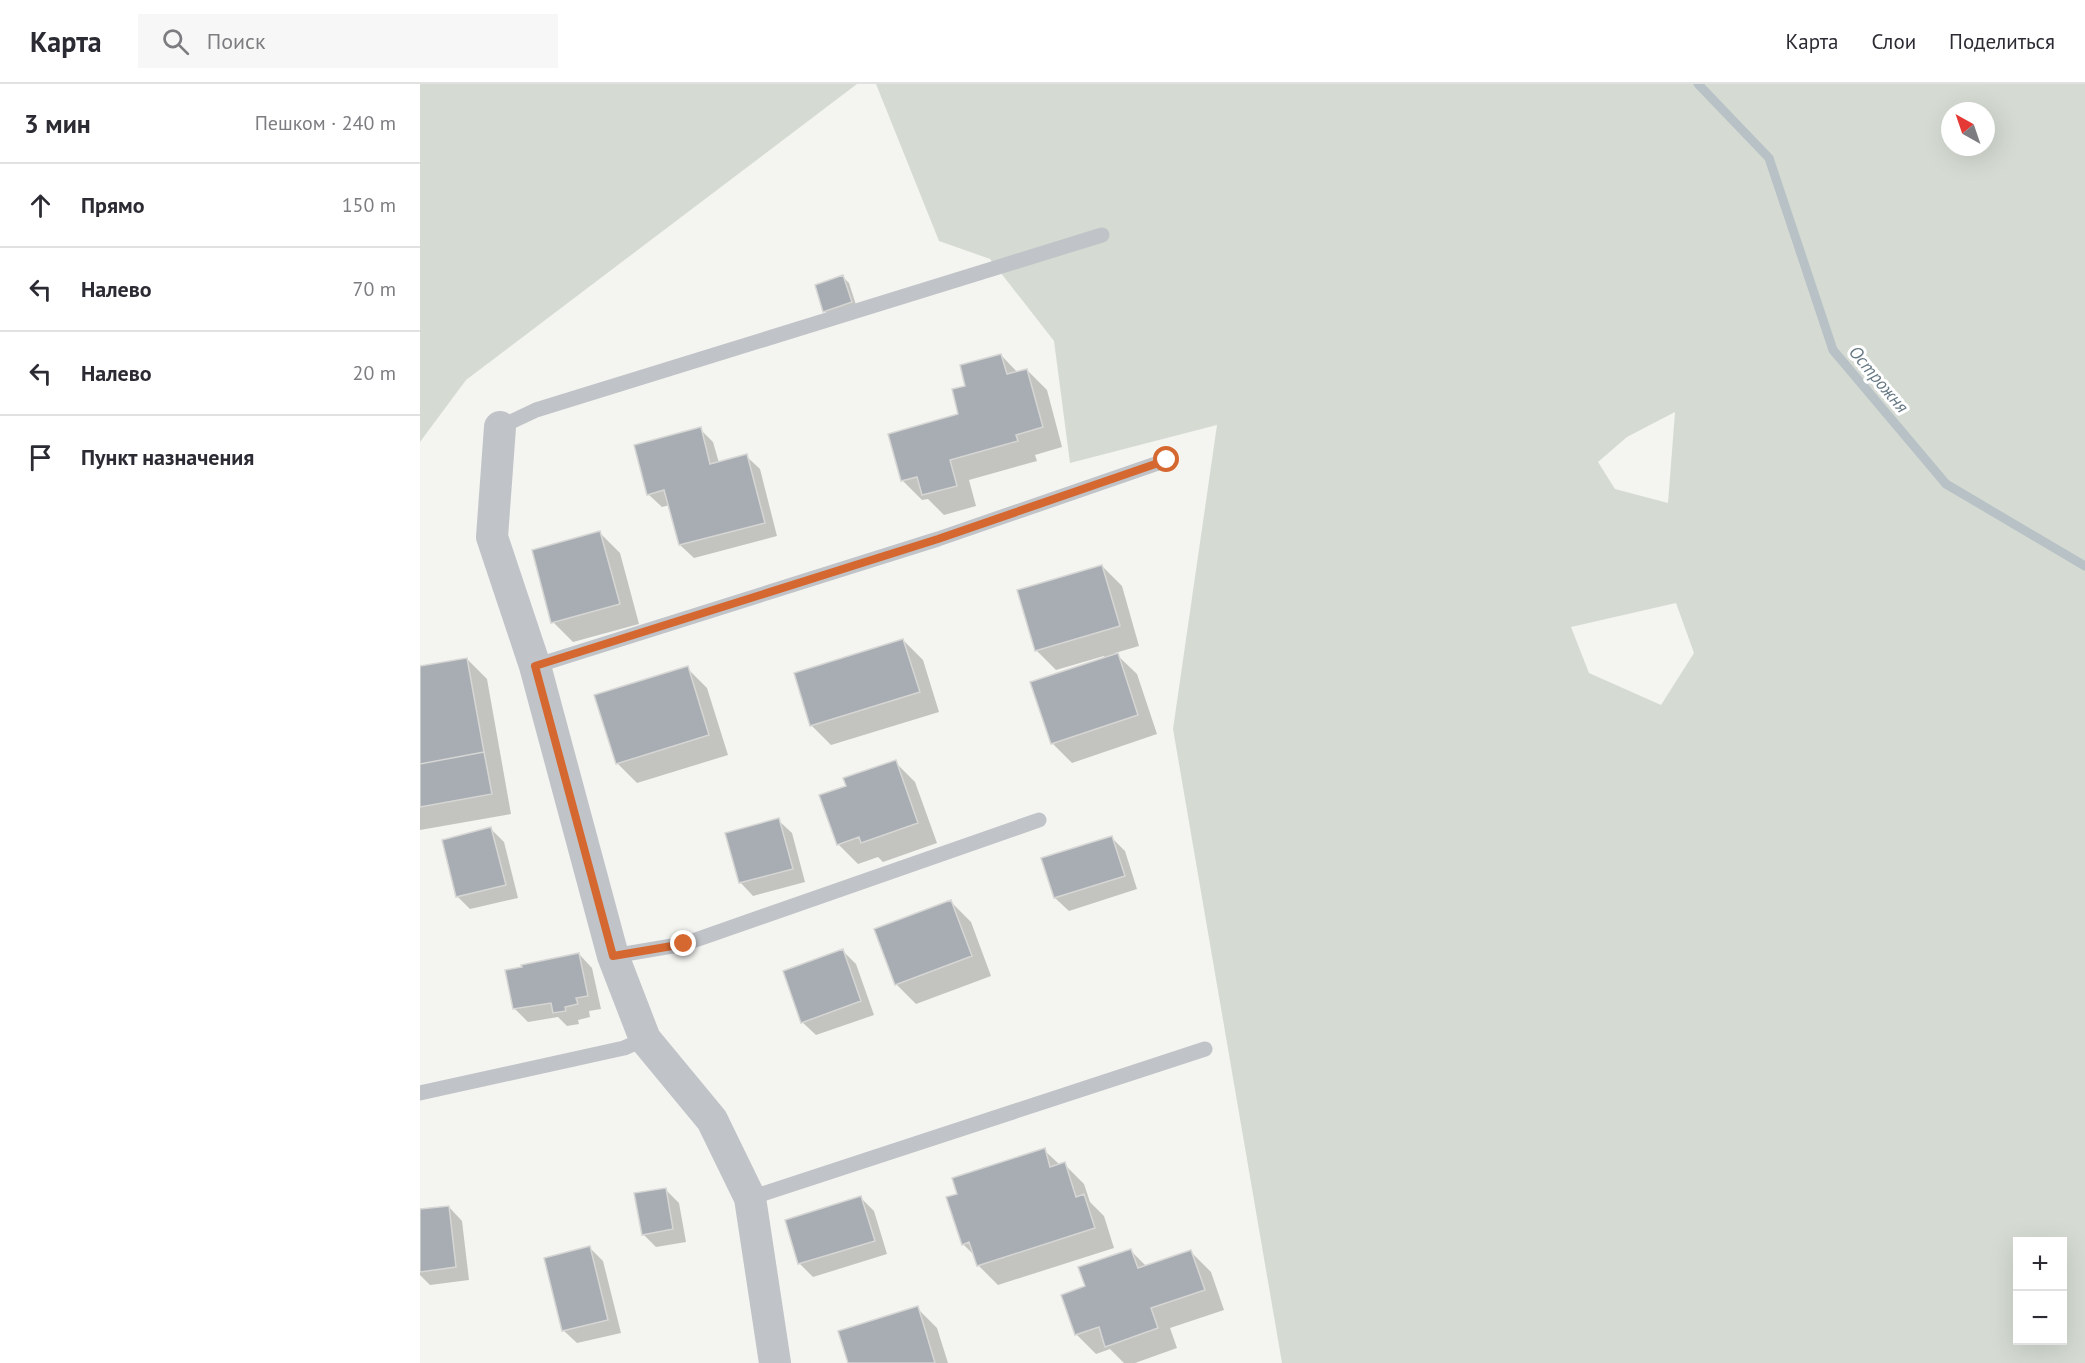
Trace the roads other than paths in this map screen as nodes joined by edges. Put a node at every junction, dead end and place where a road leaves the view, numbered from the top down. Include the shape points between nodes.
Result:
1 (1102, 236) dead end
2 (500, 427) joint
3 (1167, 460) dead end
4 (535, 666) junction
5 (1039, 820) dead end
6 (613, 956) junction
7 (645, 1039) junction
8 (1204, 1049) dead end
9 (420, 1093) edge
10 (750, 1198) junction
11 (775, 1363) edge

1 - 2 lane via 536,410
2 - 4 street via 492,537
3 - 4 lane via 938,539
4 - 6 street
5 - 6 lane via 684,944
6 - 7 street
7 - 9 lane via 624,1048
7 - 10 street via 712,1120
8 - 10 lane
10 - 11 street

